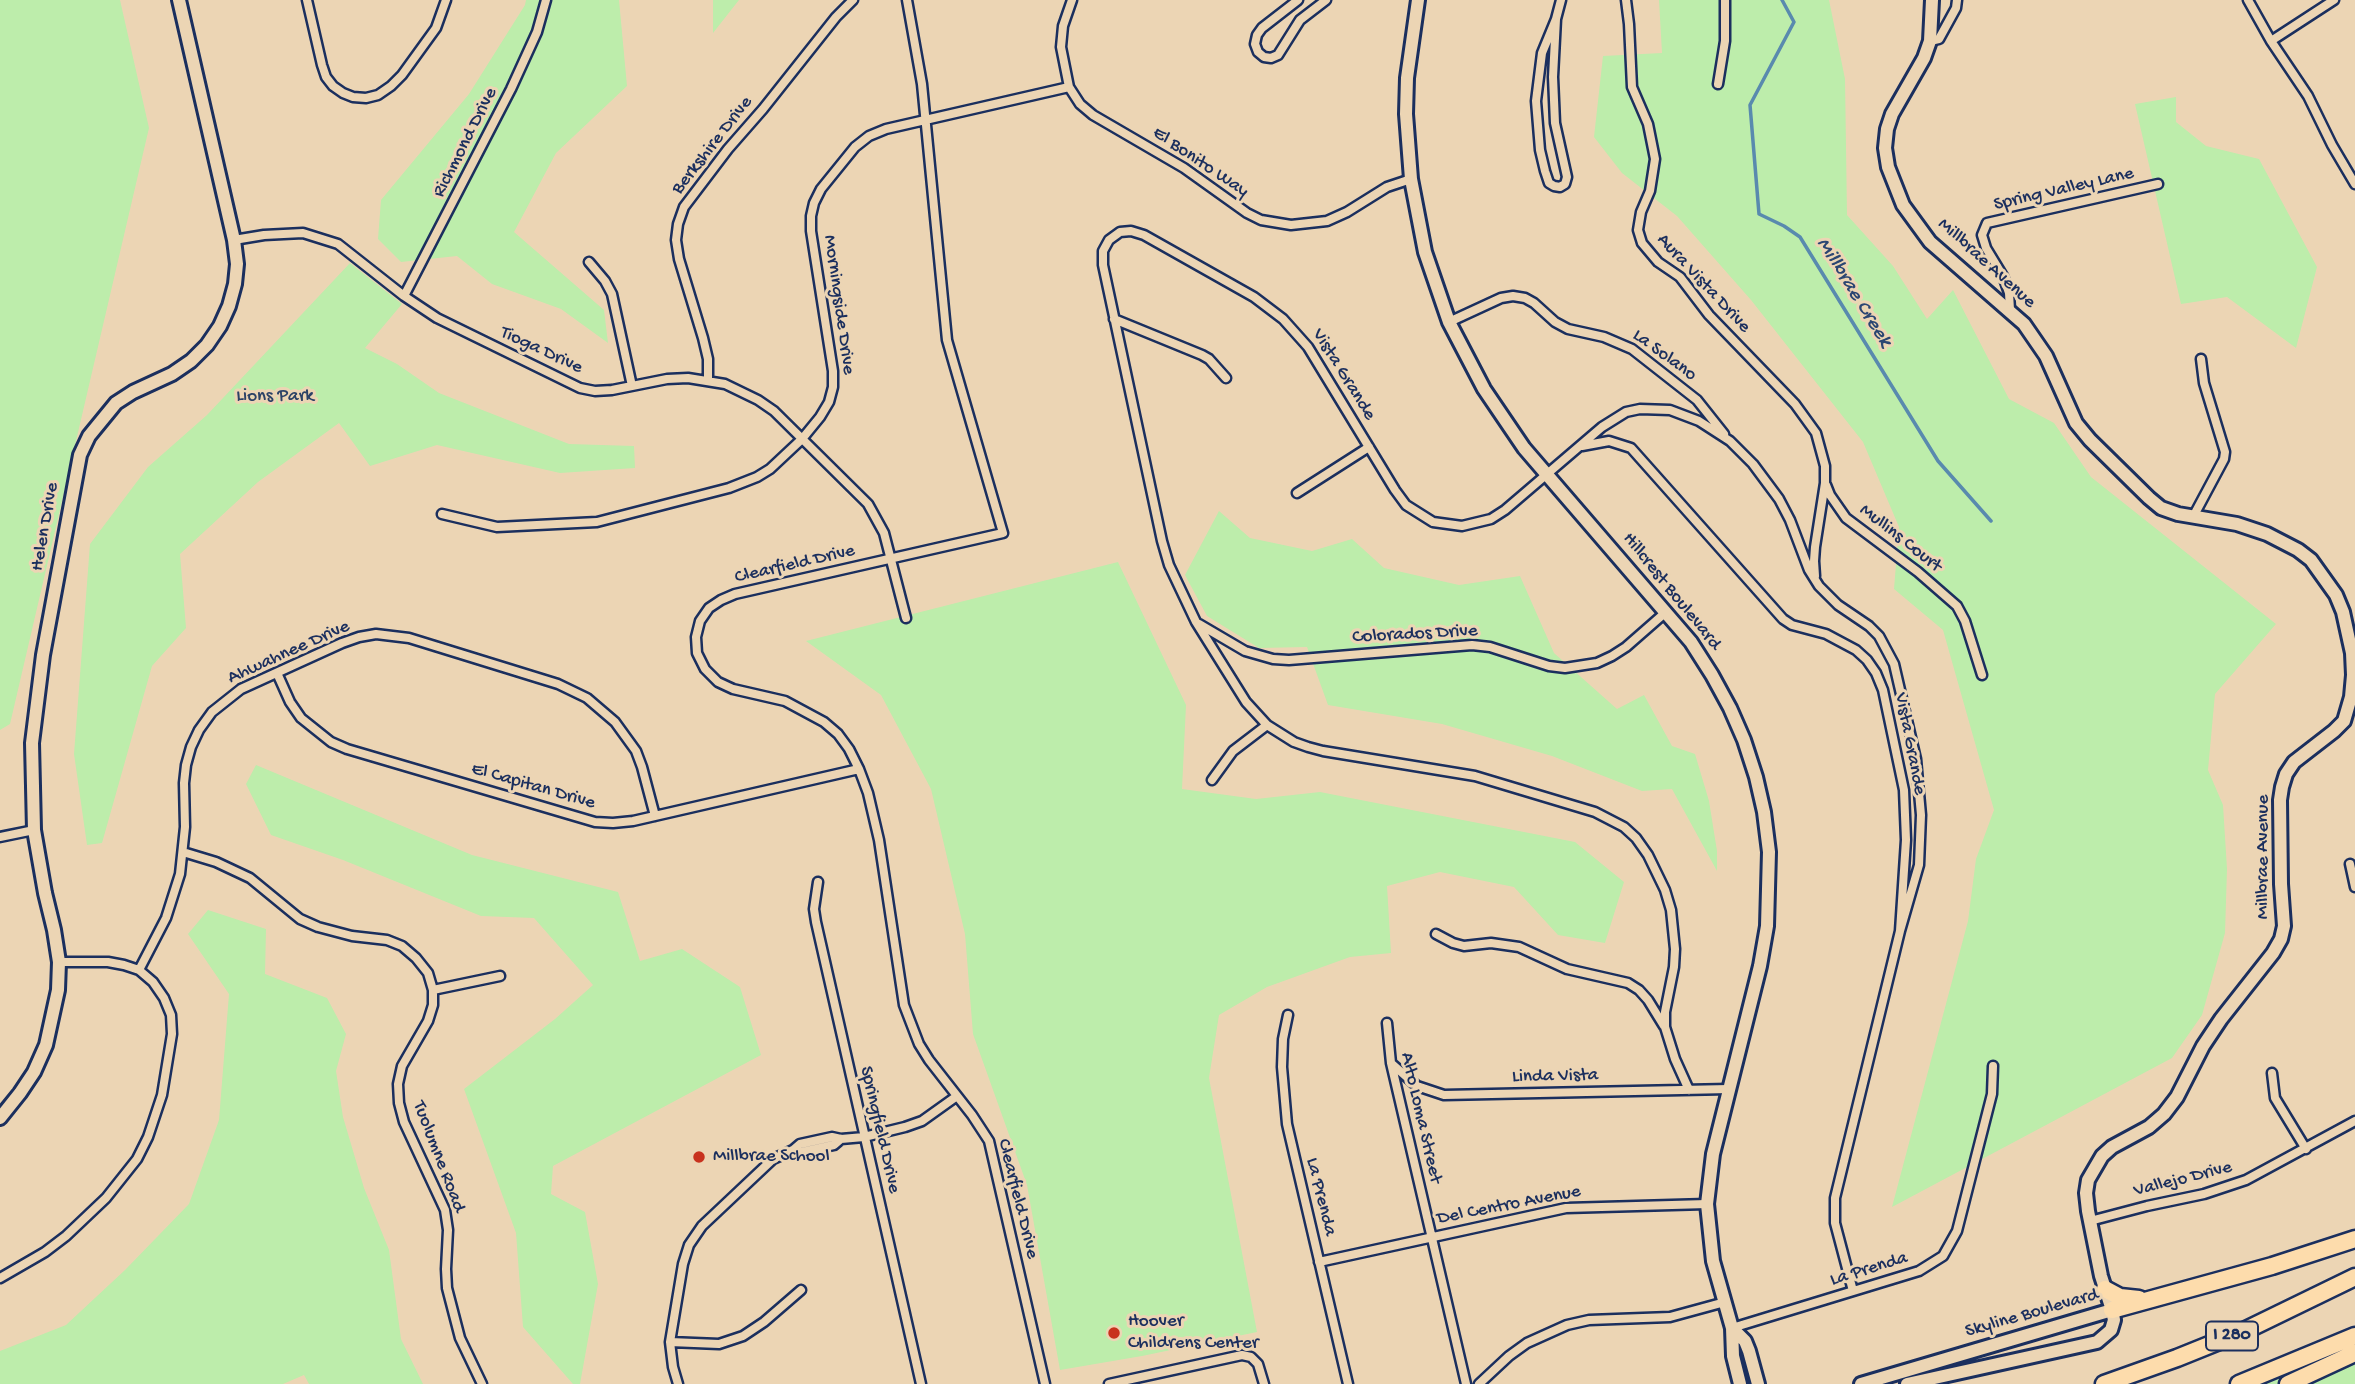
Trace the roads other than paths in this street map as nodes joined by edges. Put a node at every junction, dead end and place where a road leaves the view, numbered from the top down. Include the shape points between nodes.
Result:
1 (179, 0) edge
2 (307, 0) edge
3 (446, 0) edge
4 (546, 0) edge
5 (853, 0) edge
6 (907, 0) edge
7 (1072, 0) edge
8 (1298, 0) edge
9 (1326, 0) edge
10 (1418, 0) edge
11 (1560, 0) edge
12 (1626, 0) edge
13 (1725, 0) edge
14 (1932, 0) edge
15 (1957, 0) edge
16 (2248, 0) edge
17 (2333, 0) edge
18 (1556, 19) junction
19 (1930, 41) junction
20 (2271, 41) junction
21 (1718, 85) dead end
22 (1069, 87) junction
23 (925, 120) junction
24 (1411, 179) junction
25 (2158, 184) dead end
26 (2355, 184) edge
27 (234, 240) junction
28 (589, 262) dead end
29 (404, 296) junction
30 (2010, 310) junction
31 (1114, 319) junction
32 (1449, 322) junction
33 (2201, 359) dead end
34 (1226, 378) dead end
35 (708, 380) junction
36 (632, 386) junction
37 (802, 439) junction
38 (1730, 441) junction
39 (1369, 447) junction
40 (1579, 447) junction
41 (1547, 474) junction
42 (1825, 483) junction
43 (1297, 493) dead end
44 (442, 514) dead end
45 (2193, 517) junction
46 (891, 559) junction
47 (1819, 586) junction
48 (1666, 612) junction
49 (906, 618) dead end
50 (1196, 622) junction
51 (2352, 635) edge
52 (277, 673) junction
53 (1982, 675) dead end
54 (1267, 725) junction
55 (859, 769) junction
56 (1212, 780) dead end
57 (655, 816) junction
58 (34, 830) junction
59 (0, 836) edge
60 (183, 852) junction
61 (2350, 864) dead end
62 (818, 882) dead end
63 (2355, 887) edge
64 (1900, 931) junction
65 (1436, 934) dead end
66 (59, 962) junction
67 (139, 970) junction
68 (500, 976) dead end
69 (433, 990) junction
70 (1287, 1015) dead end
71 (1387, 1023) dead end
72 (1665, 1027) junction
73 (1391, 1063) junction
74 (1993, 1066) dead end
75 (2272, 1073) dead end
76 (1729, 1089) junction
77 (1689, 1090) junction
78 (957, 1096) junction
79 (0, 1118) edge
80 (2355, 1121) edge
81 (864, 1136) junction
82 (2306, 1149) junction
83 (1707, 1204) junction
84 (2090, 1221) junction
85 (1432, 1237) junction
86 (2355, 1239) edge
87 (1319, 1262) junction
88 (2355, 1277) edge
89 (0, 1278) edge
90 (2105, 1289) junction
91 (801, 1290) dead end
92 (1853, 1291) junction
93 (2155, 1299) junction
94 (1724, 1302) junction
95 (2112, 1310) junction
96 (1732, 1328) junction
97 (2355, 1336) edge
98 (670, 1342) junction
99 (2355, 1353) edge
100 (482, 1384) edge
101 (678, 1384) edge
102 (921, 1384) edge
103 (1045, 1384) edge
104 (1109, 1384) edge
105 (1264, 1384) edge
106 (1348, 1384) edge
107 (1466, 1384) edge
108 (1479, 1384) edge
109 (1740, 1384) edge
110 (1758, 1384) edge
111 (1861, 1384) edge
112 (1908, 1384) edge
113 (2104, 1384) edge
114 (2239, 1384) edge
115 (2288, 1384) edge

1 - 27 street, Helen Drive
2 - 3 street via 326,77 343,93 366,98 378,95 402,75 436,28
4 - 29 street, Richmond Drive via 511,89
5 - 35 street, Berkshire Drive via 684,207 678,224 679,259 703,338
6 - 23 street, Clearfield Drive
7 - 22 street, El Bonito Way via 1061,47
8 - 9 street via 1257,35 1255,44 1264,57 1278,55 1300,20
10 - 24 street, Hillcrest Boulevard via 1407,78
11 - 18 street
12 - 42 street, Aura Vista Drive via 1632,87 1648,124 1655,159 1638,230 1642,243 1680,277 1709,315 1806,418 1822,450
13 - 21 street
14 - 19 street, Millbrae Avenue
15 - 19 street via 1939,39
16 - 20 street
17 - 20 street
18 - 18 street via 1542,53 1536,101 1545,171 1549,183 1560,187 1567,177 1553,100
19 - 30 street, Millbrae Avenue via 1887,129 1885,148 1894,186 1930,242
20 - 26 street via 2308,96
22 - 23 street, Morningside Drive
22 - 24 street, El Bonito Way via 1093,115 1161,153 1261,220 1291,225 1327,221 1387,187
23 - 37 street, Morningside Drive via 869,136 855,147 814,202 811,231 833,387 829,402
23 - 46 street, Clearfield Drive via 947,340 1003,533
24 - 32 street, Hillcrest Boulevard via 1425,252
25 - 30 street, Spring Valley Lane via 1987,223 1983,242 2003,276
27 - 29 street, Tioga Drive via 285,233 323,238 352,253
27 - 58 street, Helen Drive via 235,284 220,326 207,345 172,374 116,403 80,455 36,703
28 - 36 street via 612,294
29 - 36 street, Tioga Drive via 452,327 580,388 595,391
30 - 45 street, Millbrae Avenue via 2036,340 2076,422 2090,440 2161,508
31 - 34 street via 1202,355
31 - 39 street, Vista Grande via 1103,251 1120,233 1144,234 1283,318 1308,347
31 - 50 street, Vista Grande via 1162,541
32 - 38 street, La Solano via 1501,298 1525,298 1568,329 1632,349 1697,400
32 - 41 street, Hillcrest Boulevard via 1484,389
33 - 45 street via 2225,452
35 - 36 street, Tioga Drive via 667,379
35 - 37 street, Tioga Drive via 758,400
37 - 44 street, Morningside Drive via 750,481 597,522 497,527
37 - 46 street, Tioga Drive via 868,504 884,533
38 - 40 street via 1685,415 1656,408 1613,418
38 - 47 street via 1779,499
39 - 41 street, Vista Grande via 1406,505 1446,525 1491,519
39 - 43 street
40 - 41 street, Vista Grande
40 - 64 street, Vista Grande via 1609,441 1639,454 1783,619 1843,641 1871,667 1883,690 1904,790
41 - 48 street, Hillcrest Boulevard
42 - 47 street via 1814,561
42 - 53 street, Mullins Court via 1846,518 1956,606 1969,630
45 - 51 street, Millbrae Avenue via 2253,528 2298,550 2336,595
46 - 49 street, Tioga Drive
46 - 55 street, Clearfield Drive via 736,594 709,608 699,621 696,637 697,653 718,682 805,710 838,734
47 - 64 street via 1883,643 1894,664 1912,737 1920,788 1921,841 1919,865
48 - 50 street, Colorados Drive via 1612,656 1565,668 1472,645 1273,659 1245,651
48 - 76 street, Hillcrest Boulevard via 1698,653 1730,708 1756,777 1767,832 1767,926
50 - 54 street, Vista Grande via 1246,702
51 - 84 street, Millbrae Avenue via 2351,697 2344,721 2294,762 2282,787 2281,939 2203,1046 2164,1114 2112,1147 2094,1167 2086,1193
52 - 57 street, El Capitan Drive via 301,718 347,749 595,822
52 - 57 street, Ahwahnee Drive via 342,643 376,634 409,638 575,690 602,708 626,736 642,767
52 - 60 street, Ahwahnee Drive via 241,689 212,712 199,730 186,765
54 - 56 street via 1233,751
54 - 72 street, Vista Grande via 1323,751 1475,776 1595,812 1624,827 1648,855 1671,910 1675,948
55 - 57 street, El Capitan Drive
55 - 78 street, Clearfield Drive via 879,840 904,1005 919,1044
58 - 59 street
58 - 66 street, Helen Drive
60 - 67 street, Ahwahnee Drive via 174,897
60 - 69 street via 250,878 300,919 318,927 402,946 428,973
61 - 63 street
62 - 81 street, Springfield Drive via 816,922
64 - 92 street, Vista Grande via 1835,1198 1835,1223
65 - 72 street via 1464,946 1519,947 1567,969 1628,983 1648,1000
66 - 67 street via 108,962
66 - 79 street, Helen Drive via 46,1045 34,1072
67 - 89 street via 164,998 172,1034 162,1095 148,1137 124,1178 88,1218 45,1252
68 - 69 street
69 - 100 street, Tuolumne Road via 428,1021 402,1066 400,1103 404,1122 445,1210 447,1288 460,1338
70 - 87 street, La Prenda via 1283,1096
71 - 73 street, Alto Loma Street
72 - 77 street, Vista Grande
73 - 77 street, Linda Vista via 1417,1086 1444,1095
73 - 85 street, Alto Loma Street
74 - 92 street, La Prenda via 1992,1094 1951,1244 1919,1271
75 - 82 street via 2275,1098
76 - 77 street, Linda Vista
76 - 83 street, Hillcrest Boulevard via 1713,1154
78 - 81 street via 922,1121
78 - 103 street, Clearfield Drive via 989,1141
80 - 82 street, Vallejo Drive
81 - 98 street via 800,1144 773,1159 702,1226 683,1265
81 - 102 street, Springfield Drive
82 - 84 street, Vallejo Drive via 2225,1188
83 - 85 street, Del Centro Avenue via 1566,1208
83 - 94 street, Hillcrest Boulevard via 1713,1261
84 - 90 street, Millbrae Avenue
85 - 87 street, Del Centro Avenue
85 - 107 street, Alto Loma Street
86 - 93 highway
87 - 106 street, La Prenda
88 - 113 highway, I 280 via 2233,1335
90 - 93 highway via 2133,1300
90 - 95 street, Millbrae Avenue
91 - 98 street via 743,1336 719,1344
92 - 96 street, La Prenda
93 - 95 highway
94 - 96 street, Hillcrest Boulevard
94 - 108 street via 1670,1317 1567,1325 1527,1343
95 - 111 street, Skyline Boulevard
95 - 112 street, Skyline Boulevard via 2111,1330 2097,1342
96 - 109 street, Hillcrest Boulevard
96 - 110 street, Hillcrest Boulevard via 1745,1341
97 - 114 highway, I 280
98 - 101 street
99 - 115 highway
104 - 105 street via 1242,1355 1258,1364

